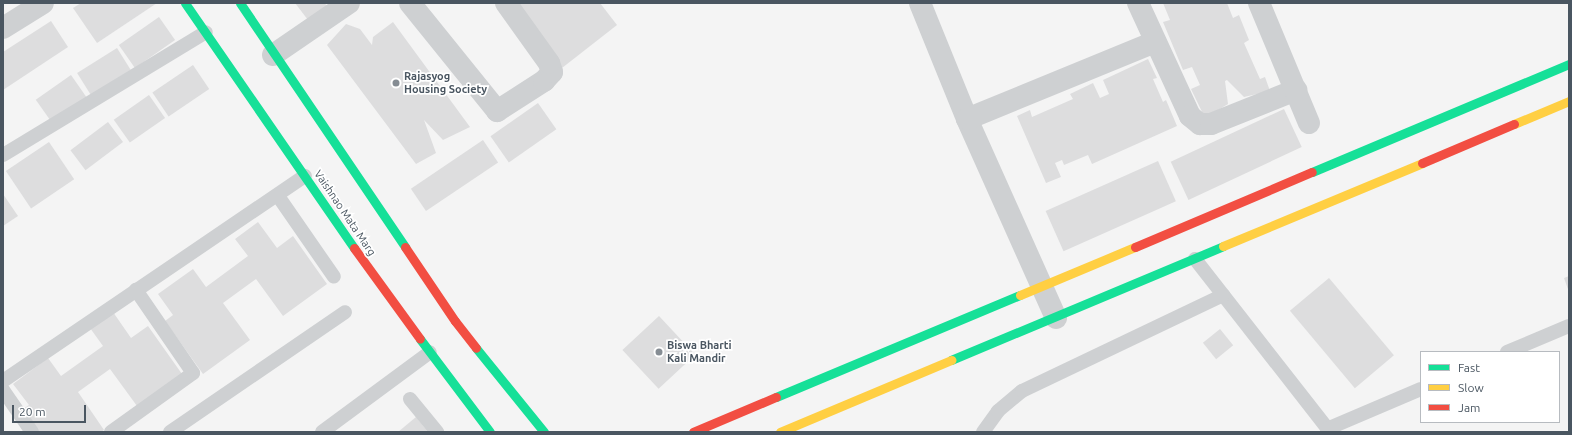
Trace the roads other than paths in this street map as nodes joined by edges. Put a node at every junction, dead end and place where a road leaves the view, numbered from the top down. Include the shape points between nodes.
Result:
1 (43, 3) edge
2 (186, 3) edge
3 (240, 3) edge
4 (349, 3) edge
5 (410, 3) edge
6 (506, 3) edge
7 (921, 3) edge
8 (1138, 3) edge
9 (1259, 3) edge
10 (3, 28) edge
11 (206, 32) junction
12 (1155, 42) junction
13 (273, 54) junction
14 (1569, 64) edge
15 (1296, 90) junction
16 (1569, 101) edge
17 (967, 119) junction
18 (1309, 123) dead end
19 (3, 155) edge
20 (305, 176) junction
21 (278, 196) junction
22 (1195, 259) junction
23 (334, 277) dead end
24 (1041, 287) junction
25 (136, 290) junction
26 (1223, 295) junction
27 (345, 312) dead end
28 (1056, 318) junction
29 (1569, 326) edge
30 (1509, 351) edge
31 (430, 352) junction
32 (3, 381) edge
33 (1420, 389) edge
34 (3, 390) edge
35 (410, 399) dead end
36 (1329, 430) edge
37 (32, 432) edge
38 (111, 432) edge
39 (170, 432) edge
40 (322, 432) edge
41 (437, 432) edge
42 (490, 432) edge
43 (544, 432) edge
44 (693, 432) edge
45 (780, 432) edge
46 (982, 432) edge

1 - 10 street
2 - 11 street, Vaishnao Mata Marg
3 - 13 street
4 - 13 street
5 - 6 street via 497,111 544,81 552,72 549,63
7 - 17 street
8 - 12 street
9 - 15 street
11 - 19 lane
11 - 20 street, Vaishnao Mata Marg
12 - 15 street via 1190,116 1200,124 1211,124
12 - 17 street
13 - 43 street via 455,321
14 - 24 street
15 - 18 street
16 - 22 street
17 - 24 street
20 - 21 lane
20 - 31 street, Vaishnao Mata Marg via 373,276
21 - 23 lane
21 - 25 lane
22 - 26 lane
22 - 28 street
24 - 28 street
24 - 44 street
25 - 32 lane
25 - 38 lane via 193,373
26 - 36 lane
26 - 46 lane via 1022,392 998,411
27 - 39 lane
28 - 45 street
29 - 30 lane
31 - 40 lane
31 - 42 street, Vaishnao Mata Marg
33 - 36 lane
34 - 37 lane
35 - 41 lane

